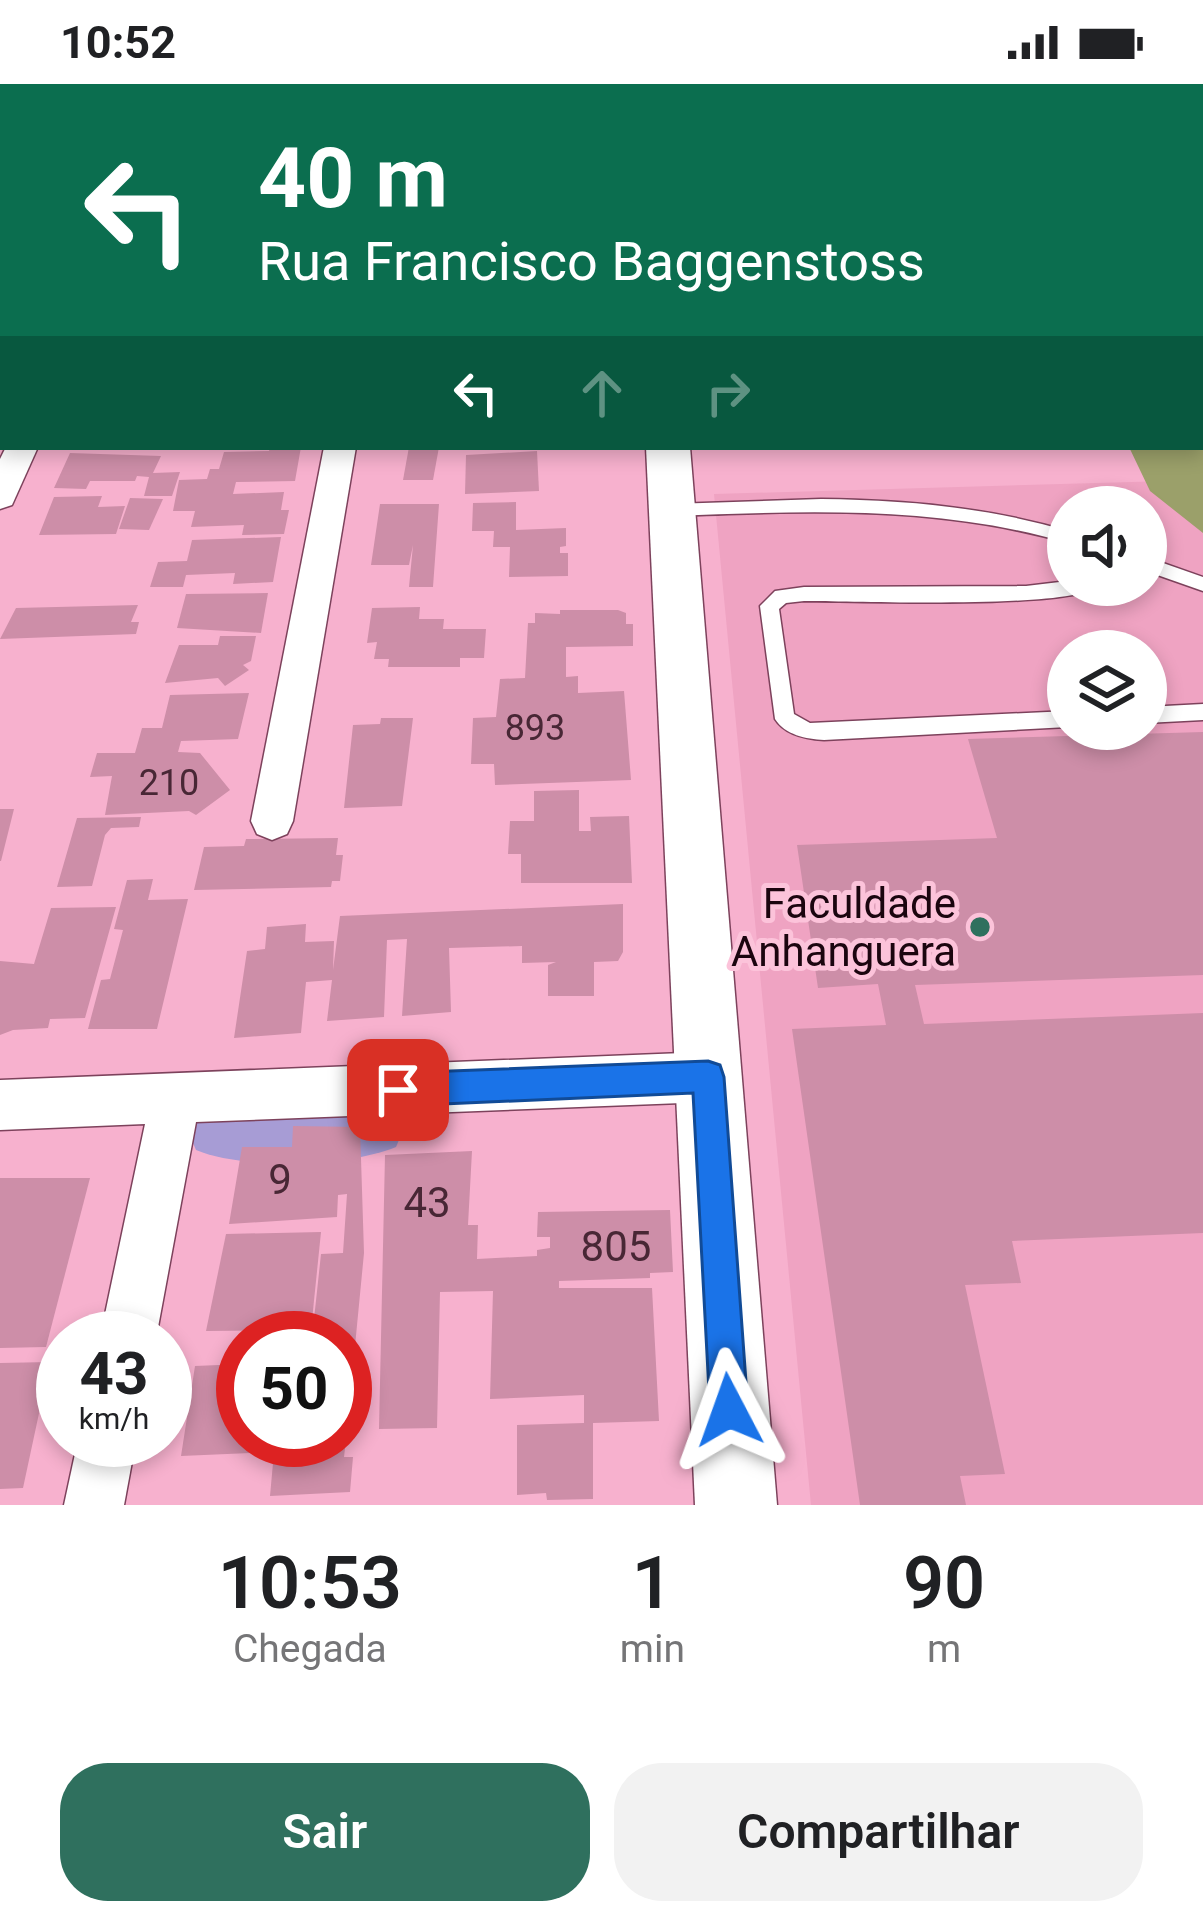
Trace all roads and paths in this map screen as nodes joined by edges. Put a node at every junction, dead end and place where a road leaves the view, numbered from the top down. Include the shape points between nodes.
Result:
1 (21, 450) edge
2 (339, 450) edge
3 (668, 450) edge
4 (0, 496) edge
5 (672, 510) junction
6 (1047, 533) edge
7 (1167, 571) edge
8 (1203, 584) edge
9 (1047, 590) edge
10 (1203, 712) edge
11 (1167, 714) edge
12 (1047, 720) edge
13 (272, 820) dead end
14 (708, 1077) junction
15 (176, 1099) junction
16 (0, 1105) edge
17 (133, 1311) edge
18 (102, 1467) edge
19 (94, 1505) edge
20 (736, 1505) edge

1 - 4 street
2 - 13 street
3 - 5 main road
5 - 6 lane via 928,510
5 - 14 main road
7 - 8 lane
9 - 12 lane via 782,596 770,606 782,714 797,727
10 - 11 lane
14 - 15 street
14 - 20 main road
15 - 16 street
15 - 17 street
18 - 19 street

